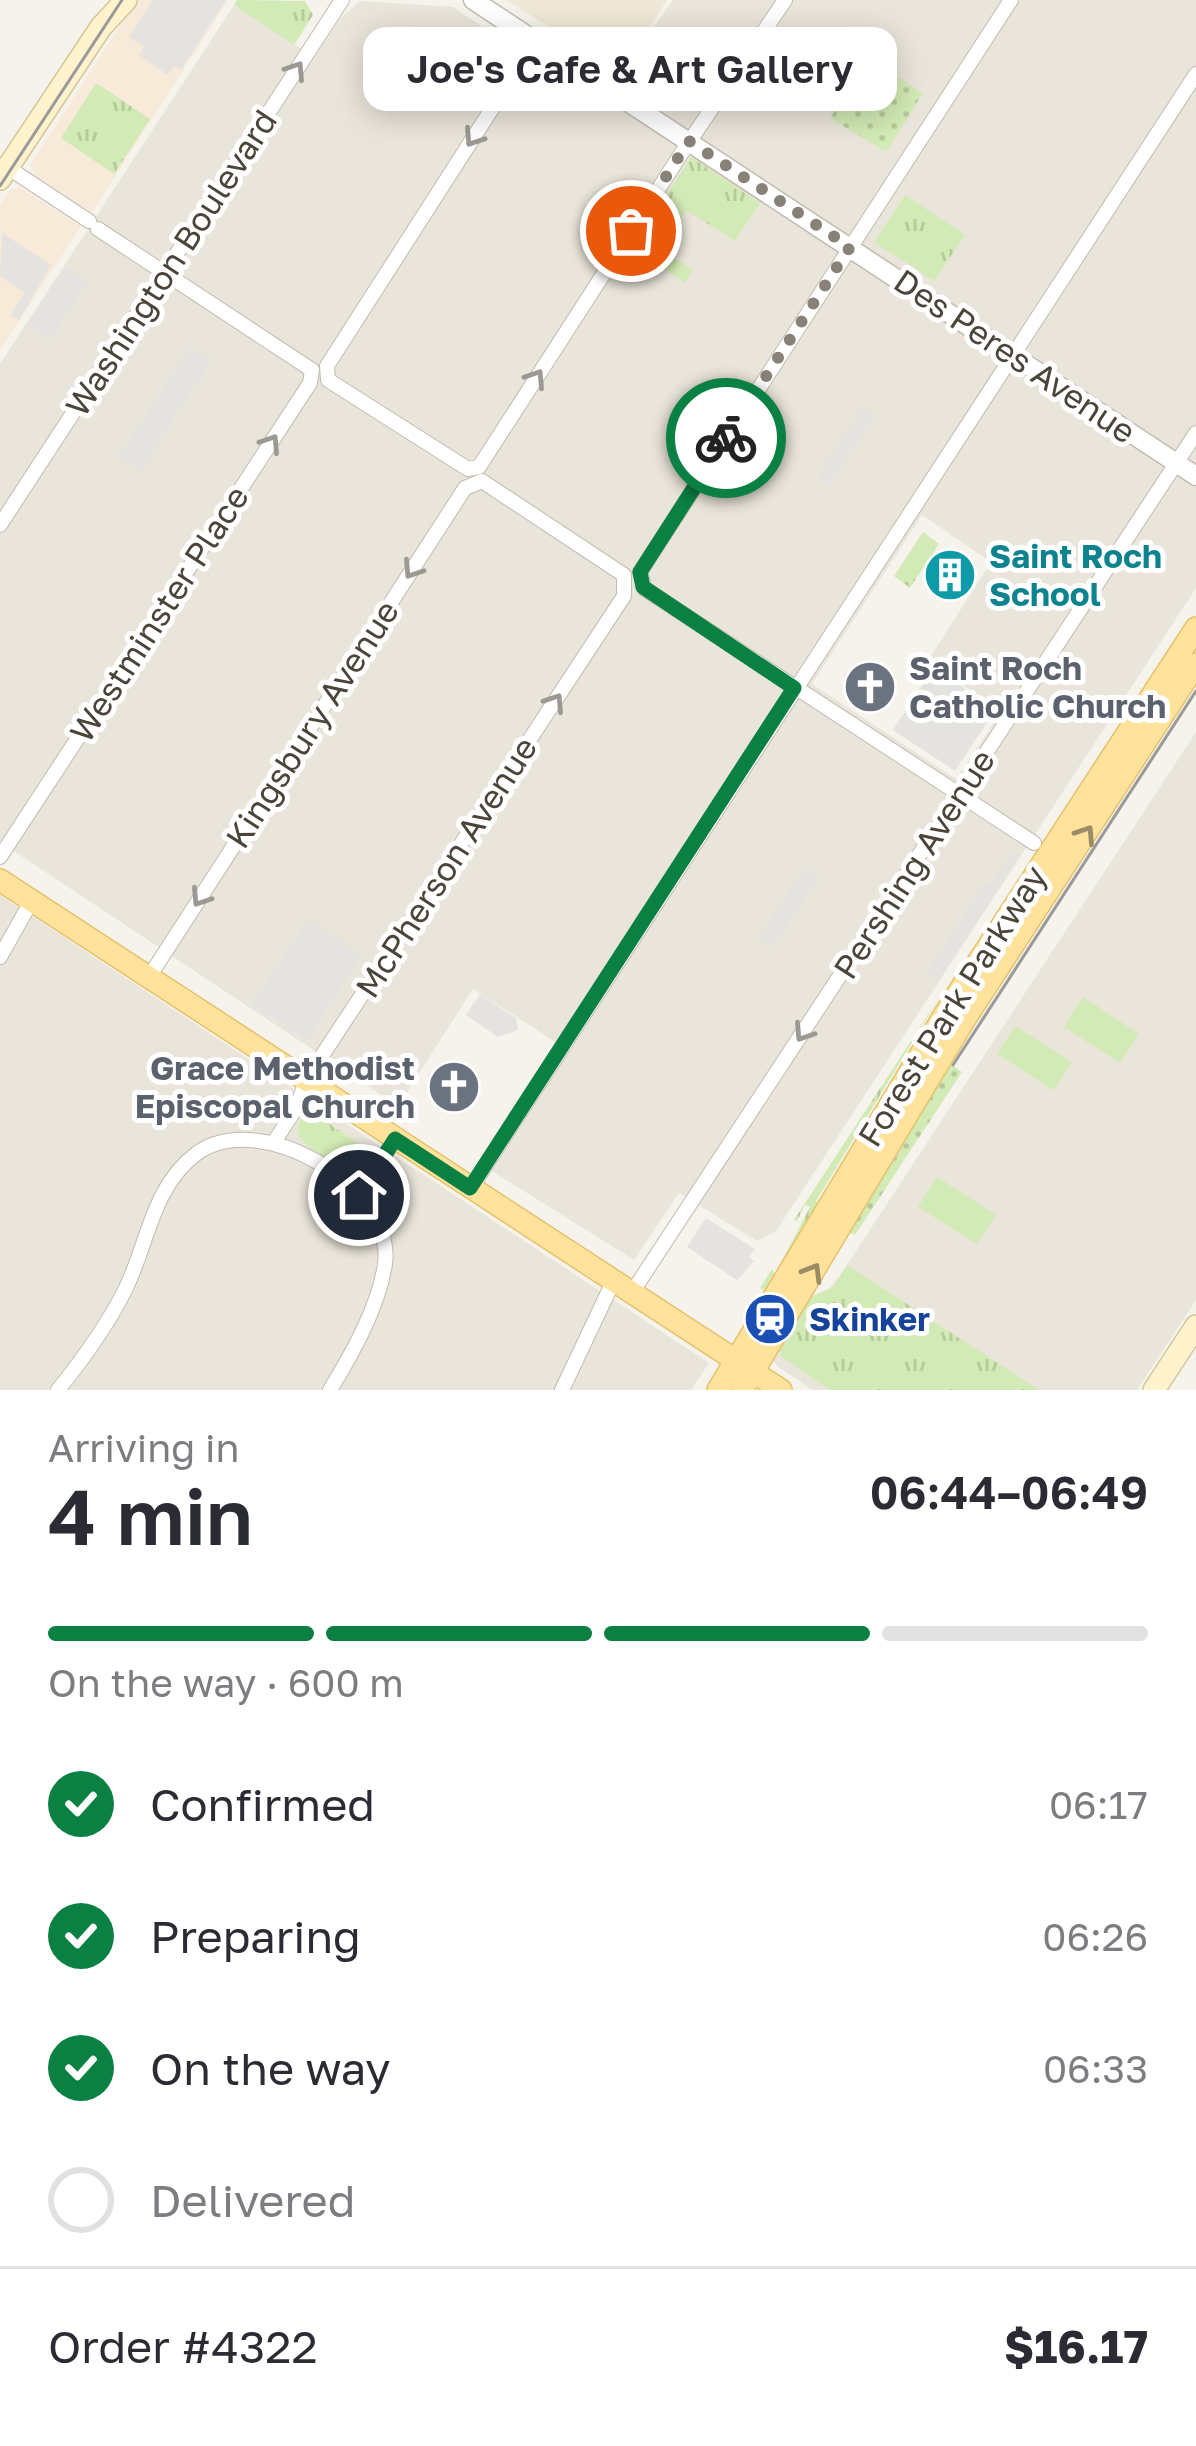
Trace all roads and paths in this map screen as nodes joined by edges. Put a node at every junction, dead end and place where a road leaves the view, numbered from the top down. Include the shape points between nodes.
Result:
1 (109, 0) edge
2 (126, 0) edge
3 (342, 0) edge
4 (472, 0) edge
5 (1011, 0) edge
6 (788, 1) edge
7 (101, 26) junction
8 (536, 40) junction
9 (1196, 74) edge
10 (689, 141) junction
11 (2, 170) edge
12 (850, 247) junction
13 (164, 274) junction
14 (1012, 354) junction
15 (319, 368) junction
16 (1196, 433) edge
17 (1176, 463) junction
18 (1196, 476) edge
19 (482, 481) joint
20 (0, 525) edge
21 (1196, 628) edge
22 (1196, 664) edge
23 (794, 688) junction
24 (960, 795) junction
25 (1034, 843) dead end
26 (0, 857) edge
27 (0, 880) edge
28 (32, 900) junction
29 (0, 957) edge
30 (149, 976) junction
31 (306, 1080) junction
32 (395, 1139) junction
33 (274, 1142) junction
34 (470, 1188) junction
35 (359, 1195) junction
36 (622, 1288) junction
37 (1196, 1326) edge
38 (744, 1374) edge
39 (58, 1390) edge
40 (330, 1390) edge
41 (562, 1390) edge
42 (718, 1390) edge
43 (782, 1390) edge
44 (1154, 1390) edge

1 - 7 main road
2 - 7 main road
13 -> 3 street, Washington Boulevard
4 - 8 street, Des Peres Avenue
5 - 12 street
6 - 10 street
7 - 11 main road
8 - 10 street, Des Peres Avenue
8 -> 15 street, Westminster Place
9 - 14 street
10 - 12 street, Des Peres Avenue
15 -> 10 street via 468,469 478,467
11 - 13 street
12 - 14 street, Des Peres Avenue
12 - 23 street via 640,572 643,587
13 - 15 street
13 - 20 street, Washington Boulevard
14 - 17 street, Des Peres Avenue
14 - 23 street
26 -> 15 street, Westminster Place
16 - 17 street, Pershing Avenue
17 - 18 street, Des Peres Avenue
17 - 24 street, Pershing Avenue
19 -> 30 street, Kingsbury Avenue via 465,488
31 -> 19 street, McPherson Avenue via 624,596 624,575
21 - 38 main road, Forest Park Parkway via 955,998
38 -> 22 main road, Forest Park Parkway
23 - 24 street
23 - 34 street
24 - 25 street
24 -> 36 street, Pershing Avenue via 692,1203
27 - 28 main road
28 - 29 street
28 - 30 main road
30 - 31 main road
31 - 32 main road
31 - 33 street, McPherson Avenue
32 - 34 main road
32 - 35 street
33 - 35 street
33 - 39 street via 233,1137 179,1170 126,1288
34 - 36 main road
35 - 40 street via 382,1235 385,1262
36 - 38 main road
36 - 41 street, Pershing Avenue
37 - 44 main road
38 - 42 main road, Forest Park Parkway
38 - 43 main road

